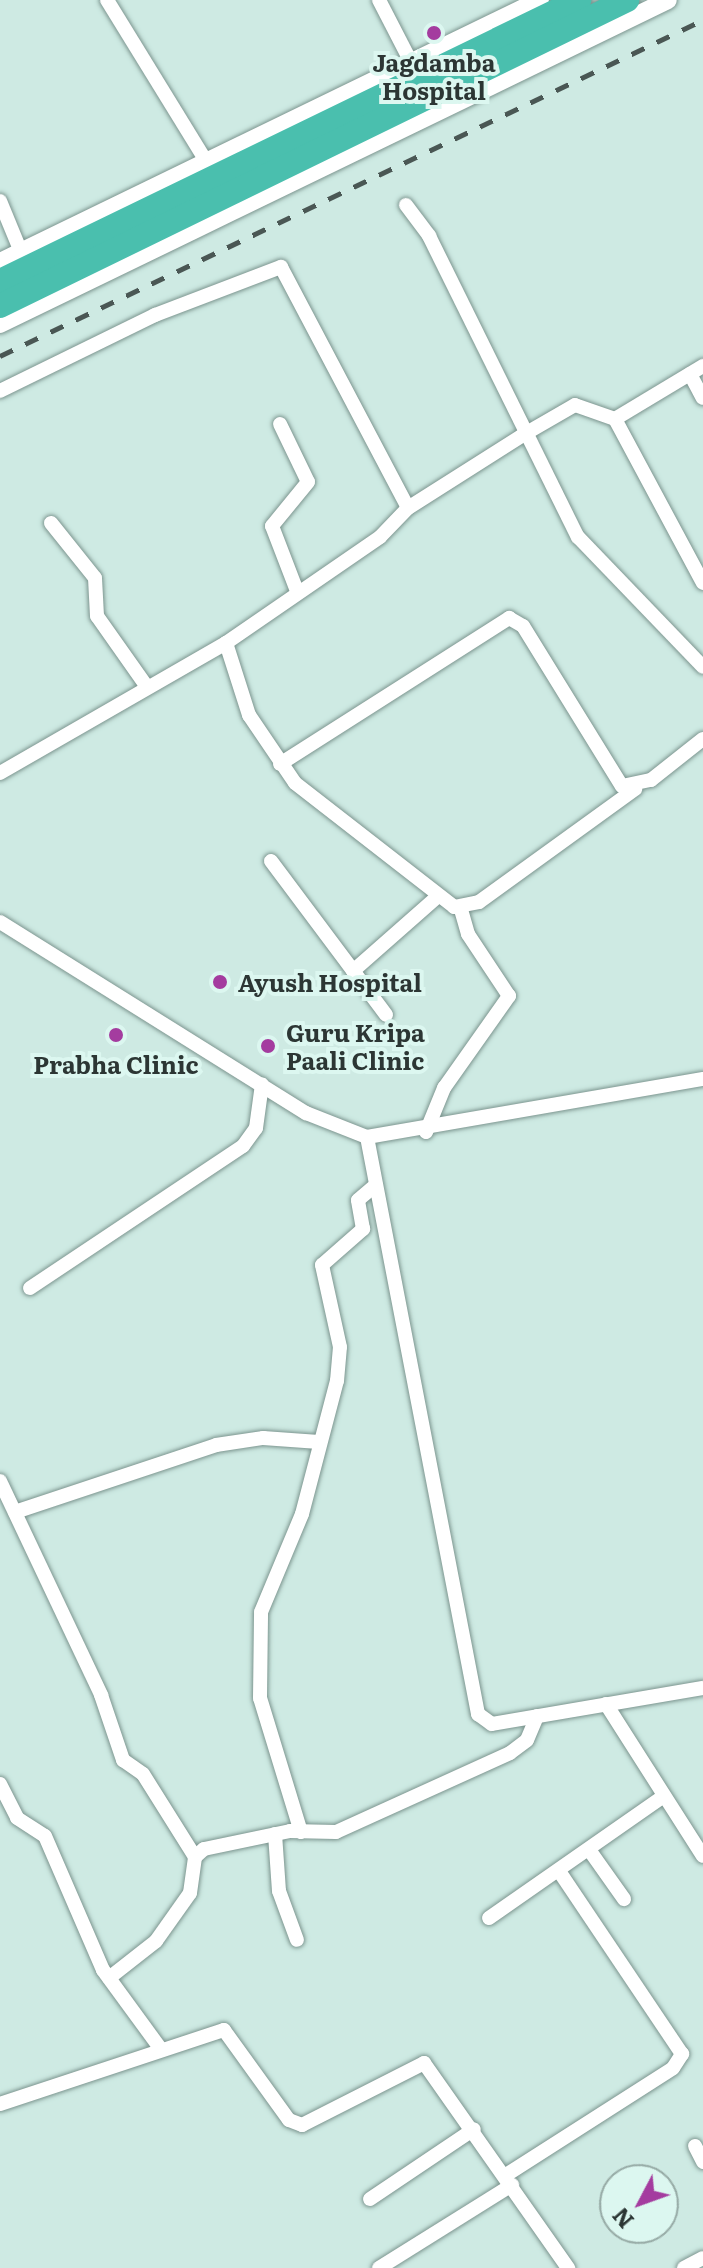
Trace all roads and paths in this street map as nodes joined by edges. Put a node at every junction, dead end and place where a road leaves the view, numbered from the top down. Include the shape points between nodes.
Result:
1 (107, 0) edge
2 (379, 0) edge
3 (540, 0) edge
4 (579, 0) edge
5 (627, 0) edge
6 (668, 0) edge
7 (412, 64) junction
8 (209, 166) junction
9 (0, 201) edge
10 (406, 205) dead end
11 (21, 252) junction
12 (0, 262) edge
13 (0, 281) edge
14 (0, 306) edge
15 (0, 324) edge
16 (697, 370) edge
17 (0, 391) edge
18 (703, 398) edge
19 (615, 419) junction
20 (280, 424) dead end
21 (523, 435) junction
22 (408, 508) junction
23 (51, 523) dead end
24 (703, 583) edge
25 (297, 591) junction
26 (226, 643) junction
27 (703, 667) edge
28 (147, 687) junction
29 (703, 739) edge
30 (280, 764) junction
31 (0, 773) edge
32 (635, 789) junction
33 (271, 861) dead end
34 (437, 897) junction
35 (461, 910) junction
36 (0, 922) edge
37 (353, 971) junction
38 (386, 1015) dead end
39 (703, 1079) edge
40 (262, 1084) junction
41 (426, 1132) junction
42 (367, 1137) junction
43 (376, 1185) junction
44 (30, 1288) dead end
45 (319, 1442) junction
46 (0, 1481) edge
47 (15, 1512) junction
48 (703, 1688) edge
49 (606, 1704) junction
50 (537, 1716) junction
51 (0, 1784) edge
52 (664, 1796) junction
53 (301, 1832) junction
54 (275, 1834) junction
55 (590, 1851) junction
56 (703, 1856) edge
57 (195, 1857) junction
58 (559, 1871) junction
59 (624, 1899) dead end
60 (489, 1918) dead end
61 (297, 1940) dead end
62 (109, 1978) junction
63 (160, 2048) junction
64 (0, 2104) edge
65 (474, 2129) junction
66 (695, 2146) dead end
67 (703, 2162) edge
68 (509, 2180) junction
69 (370, 2199) dead end
70 (703, 2258) edge
71 (379, 2268) edge
72 (568, 2268) edge
73 (684, 2268) edge

1 - 8 street
2 - 7 street
3 - 7 street
4 - 13 highway
5 - 14 highway
6 - 15 street
7 - 8 street
8 - 11 street
9 - 11 street
10 - 21 street via 429,236
11 - 12 street
16 - 18 street
16 - 19 street
17 - 22 street via 155,315 281,267
19 - 21 street via 575,405
19 - 24 street
20 - 25 street via 308,482 272,526
21 - 22 street
21 - 27 street via 590,555
22 - 25 street via 380,537
23 - 28 street via 95,578 97,616
25 - 26 street
26 - 28 street
26 - 30 street via 249,715
28 - 31 street
29 - 32 street
30 - 32 street via 509,618 523,626 612,775
30 - 34 street via 308,797
32 - 35 street
33 - 37 street
34 - 35 street
34 - 37 street
35 - 41 street via 474,945 509,996 444,1088
36 - 40 street
37 - 38 street
39 - 41 street
40 - 42 street via 322,1121
40 - 44 street via 256,1128 243,1146
41 - 42 street
42 - 43 street
43 - 45 street via 358,1200 363,1229 322,1265 340,1347
43 - 50 street via 478,1714 492,1724
45 - 47 street via 263,1438 216,1445
45 - 53 street via 302,1514 261,1612 262,1708
46 - 47 street
47 - 57 street via 101,1695 123,1760 143,1774
48 - 49 street
49 - 50 street
49 - 52 street
50 - 53 street via 527,1740 510,1753 336,1832
51 - 62 street via 17,1818 45,1836
52 - 55 street
52 - 56 street
53 - 54 street
54 - 57 street via 213,1844
54 - 61 street via 279,1891
55 - 58 street
55 - 59 street
57 - 62 street via 190,1893 156,1941
58 - 60 street
58 - 68 street via 682,2054 673,2068
62 - 63 street
63 - 64 street
63 - 65 street via 224,2030 289,2120 302,2125 424,2063
65 - 68 street
65 - 69 street
66 - 67 street
68 - 71 street
68 - 72 street
70 - 73 street

